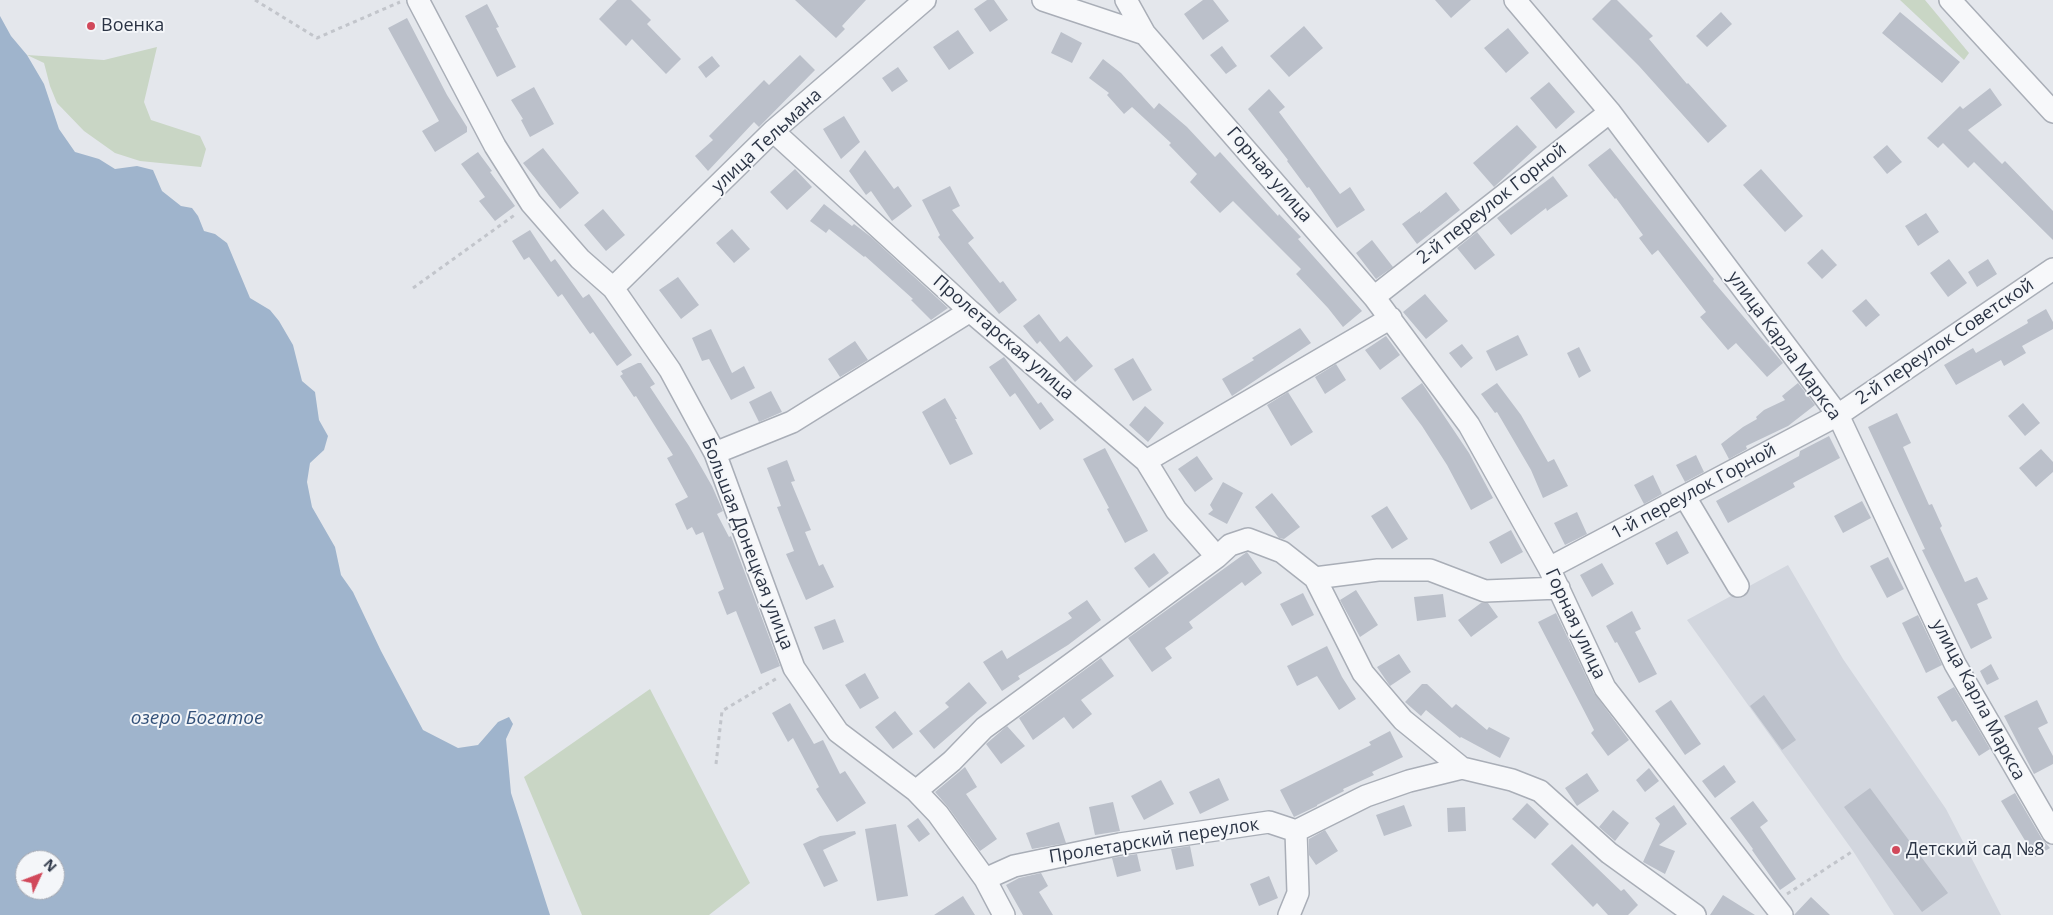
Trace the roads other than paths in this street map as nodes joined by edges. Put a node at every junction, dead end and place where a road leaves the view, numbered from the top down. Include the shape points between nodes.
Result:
1 (418, 0) edge
2 (1043, 0) edge
3 (1126, 0) edge
4 (1515, 0) edge
5 (1950, 0) edge
6 (921, 1) edge
7 (1145, 34) junction
8 (2050, 103) edge
9 (1610, 112) junction
10 (773, 131) junction
11 (2053, 269) edge
12 (613, 288) junction
13 (1374, 297) junction
14 (970, 311) junction
15 (1391, 318) junction
16 (1838, 416) junction
17 (715, 453) junction
18 (1146, 461) junction
19 (1685, 497) junction
20 (1217, 557) junction
21 (1549, 568) junction
22 (1315, 578) junction
23 (1738, 586) dead end
24 (1559, 588) junction
25 (1462, 768) junction
26 (916, 791) junction
27 (1296, 831) junction
28 (2053, 833) edge
29 (985, 879) junction
30 (1777, 909) edge
31 (1004, 915) edge
32 (1288, 915) edge
33 (1695, 915) edge

1 - 12 street, Большая Донецкая улица via 494,146 531,203 580,259
2 - 7 street
3 - 7 street, Горная улица
4 - 9 street, улица Карла Маркса
5 - 8 street
6 - 10 street, улица Тельмана
7 - 13 street, Горная улица
9 - 13 street, 2-й переулок Горной
9 - 16 street, улица Карла Маркса
10 - 12 street, улица Тельмана
10 - 14 street, Пролетарская улица
11 - 16 street, 2-й переулок Советской
12 - 17 street, Большая Донецкая улица via 670,370
13 - 15 street, Горная улица
14 - 17 street via 792,422
14 - 18 street, Пролетарская улица
15 - 18 street
15 - 21 street, Горная улица via 1470,425
16 - 19 street, 1-й переулок Горной
16 - 28 street, улица Карла Маркса via 1955,664
17 - 26 street, Большая Донецкая улица via 794,668 838,732
18 - 20 street, Пролетарская улица via 1176,510
19 - 21 street, 1-й переулок Горной
19 - 23 street
20 - 22 street via 1230,545 1248,539 1282,552
20 - 26 street via 984,728
21 - 24 street, Горная улица
22 - 24 street via 1378,570 1430,570 1484,591
22 - 25 street via 1363,673 1403,720
24 - 30 street, Горная улица via 1605,688
25 - 27 street via 1366,796
25 - 33 street via 1512,780 1540,791 1609,853
26 - 29 street, Большая Донецкая улица via 938,814
27 - 29 street, Пролетарский переулок via 1269,822 1120,844 1014,866
27 - 32 street via 1298,893
29 - 31 street, Большая Донецкая улица

